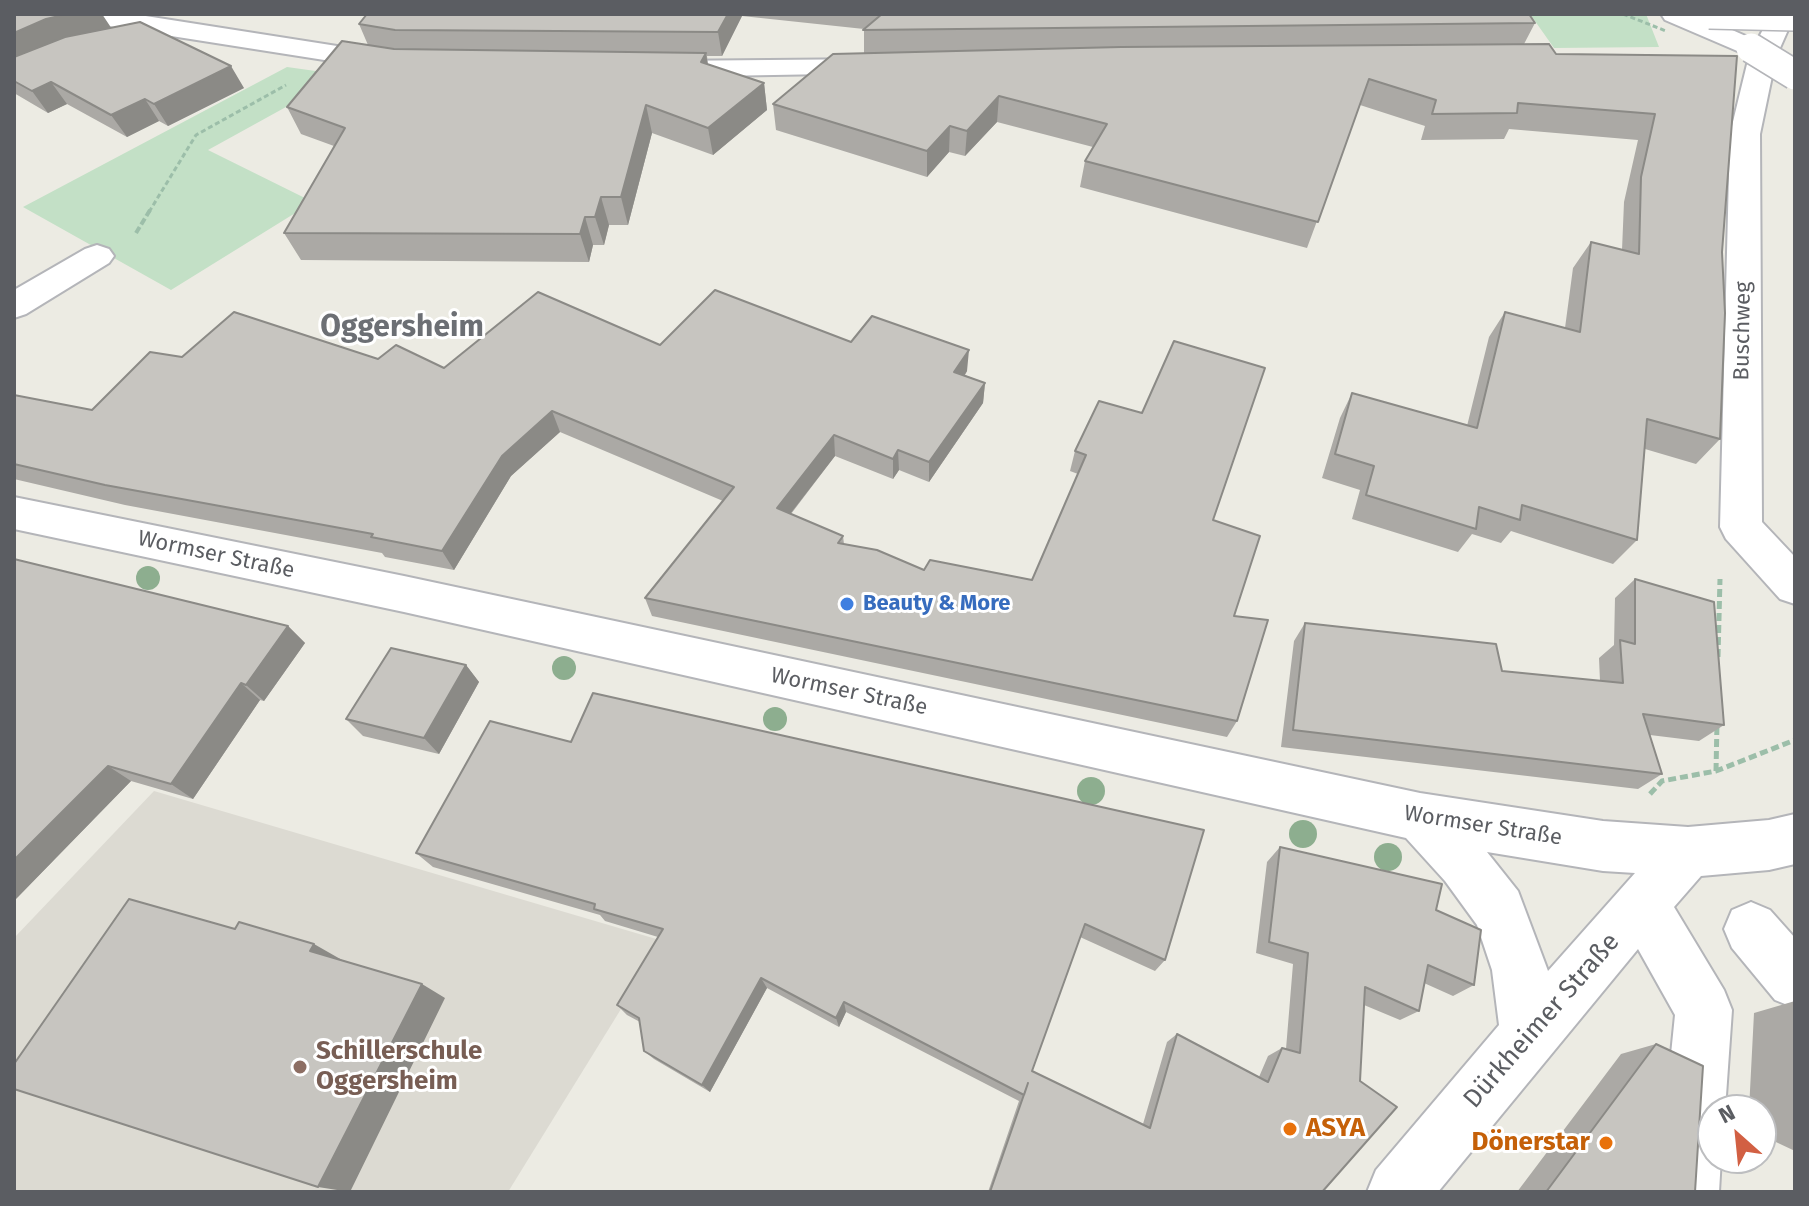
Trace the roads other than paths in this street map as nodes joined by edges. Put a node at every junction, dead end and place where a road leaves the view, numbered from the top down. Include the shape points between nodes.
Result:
1 (82, 14) edge
2 (1674, 14) edge
3 (1709, 14) edge
4 (1784, 14) edge
5 (1795, 16) edge
6 (168, 29) junction
7 (1795, 36) edge
8 (99, 43) edge
9 (1757, 52) junction
10 (1702, 57) edge
11 (420, 65) edge
12 (899, 66) edge
13 (629, 69) edge
14 (1795, 75) edge
15 (97, 256) road end
16 (14, 306) edge
17 (14, 513) edge
18 (1795, 586) edge
19 (1420, 817) junction
20 (1795, 839) edge
21 (1688, 852) junction
22 (1642, 904) junction
23 (1751, 929) dead end
24 (1795, 980) edge
25 (1529, 1034) junction
26 (1398, 1192) edge
27 (1688, 1192) edge

1 - 6 street
2 - 9 street
3 - 5 street, bridge
4 - 9 street, Buschweg
6 - 8 street
6 - 11 street
7 - 9 street
9 - 10 street
9 - 14 street, bridge
9 - 18 street, Buschweg via 1745,134 1741,527
12 - 13 street
15 - 16 street
17 - 19 street, Wormser Straße
19 - 21 street, Wormser Straße via 1603,846
19 - 25 street via 1499,910 1520,970
20 - 21 street
21 - 22 street, Dürkheimer Straße
22 - 25 street, Dürkheimer Straße
22 - 27 street via 1704,1010
23 - 24 street
25 - 26 street, Dürkheimer Straße

